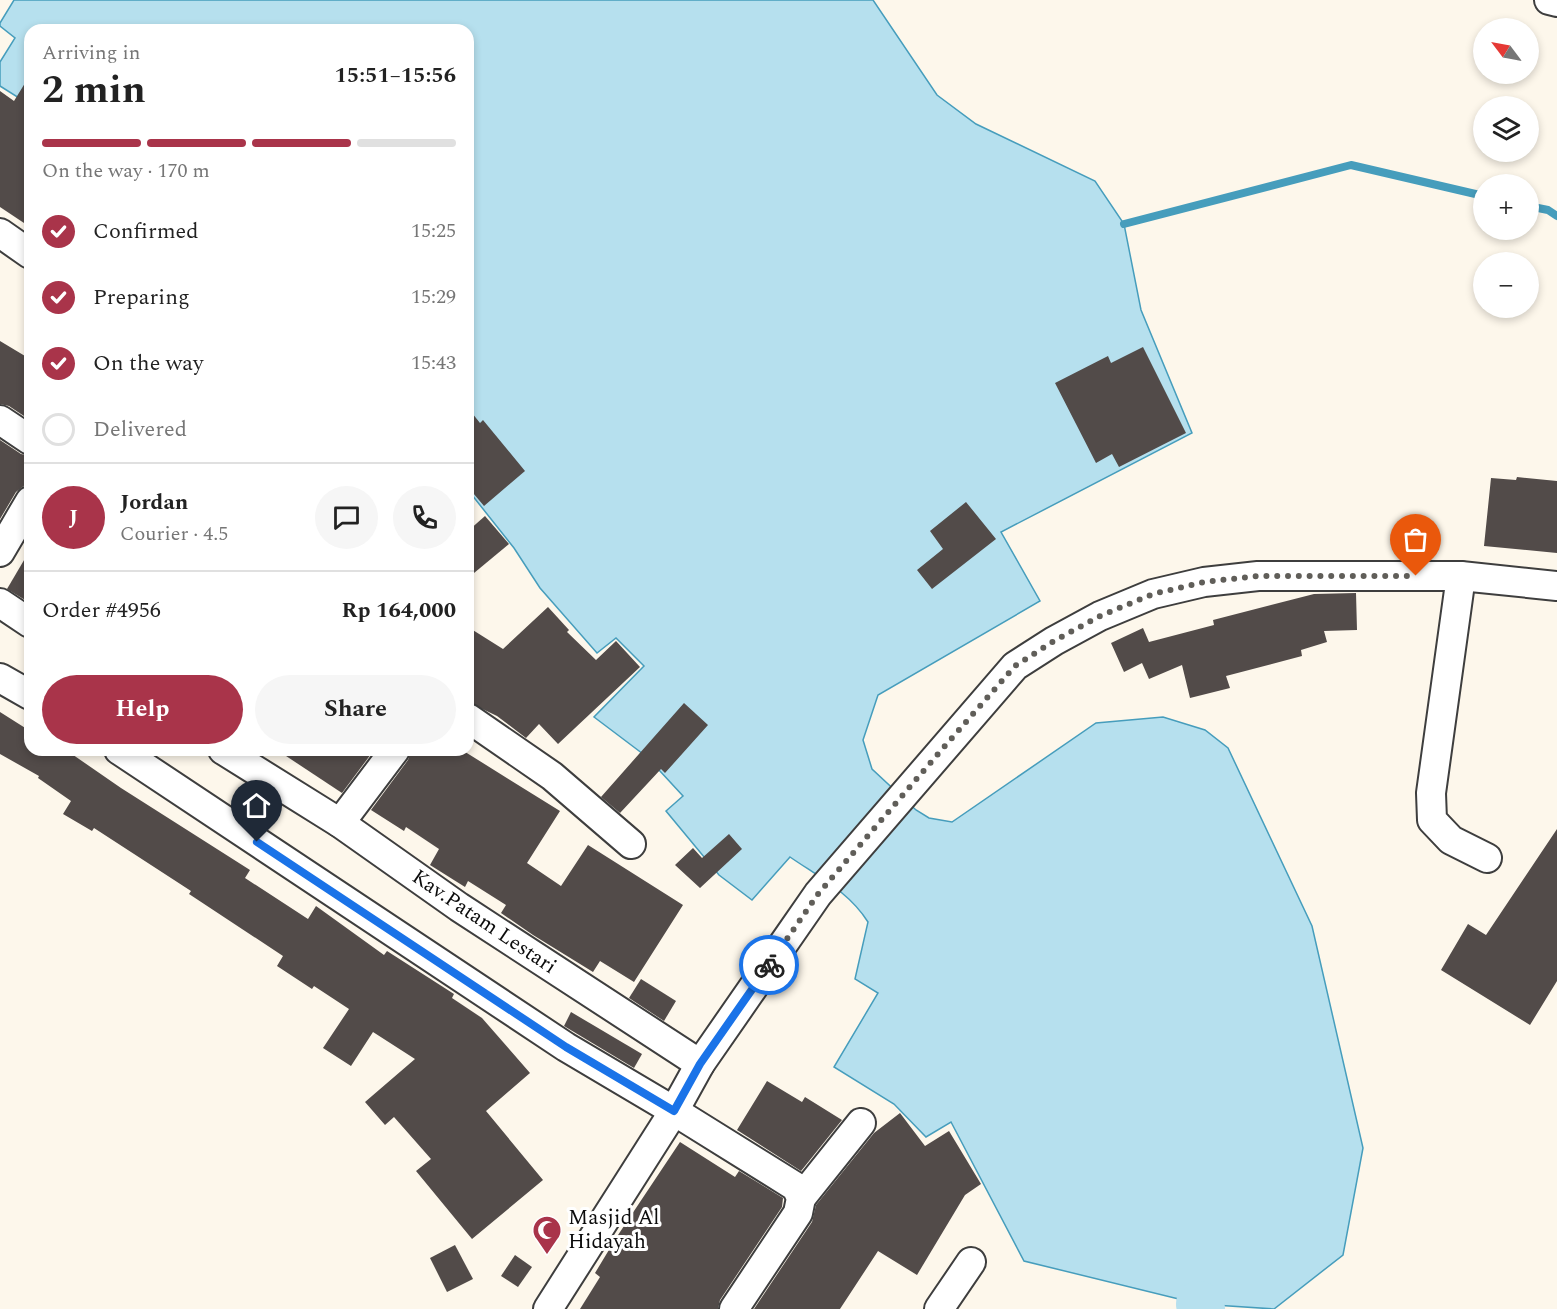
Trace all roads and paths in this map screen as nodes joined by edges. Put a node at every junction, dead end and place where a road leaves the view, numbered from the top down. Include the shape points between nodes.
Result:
1 (1549, 0) edge
2 (1557, 2) edge
3 (0, 233) edge
4 (24, 250) edge
5 (0, 420) edge
6 (24, 436) edge
7 (24, 511) edge
8 (0, 552) edge
9 (1461, 576) junction
10 (1557, 586) edge
11 (0, 603) edge
12 (24, 619) edge
13 (0, 678) edge
14 (24, 692) edge
15 (474, 722) edge
16 (128, 756) edge
17 (233, 756) edge
18 (390, 756) edge
19 (340, 823) junction
20 (631, 844) dead end
21 (1487, 858) dead end
22 (700, 1064) junction
23 (674, 1111) junction
24 (861, 1123) dead end
25 (801, 1198) junction
26 (970, 1262) dead end
27 (548, 1309) edge
28 (734, 1309) edge
29 (939, 1309) edge

1 - 2 street
3 - 4 street
5 - 6 street
7 - 8 street
9 - 10 street
9 - 21 street via 1431,793 1432,820 1451,840
9 - 22 street via 1258,576 1204,582 1153,594 1100,616 1015,666 818,894
11 - 12 street
13 - 14 street
15 - 20 street via 552,776
16 - 23 street via 566,1047
17 - 19 street, Kav.Patam Lestari
18 - 19 street
19 - 22 street, Kav.Patam Lestari via 459,907
22 - 23 street
23 - 25 street via 795,1187
23 - 27 street
24 - 25 street
25 - 28 street via 798,1213
26 - 29 street

